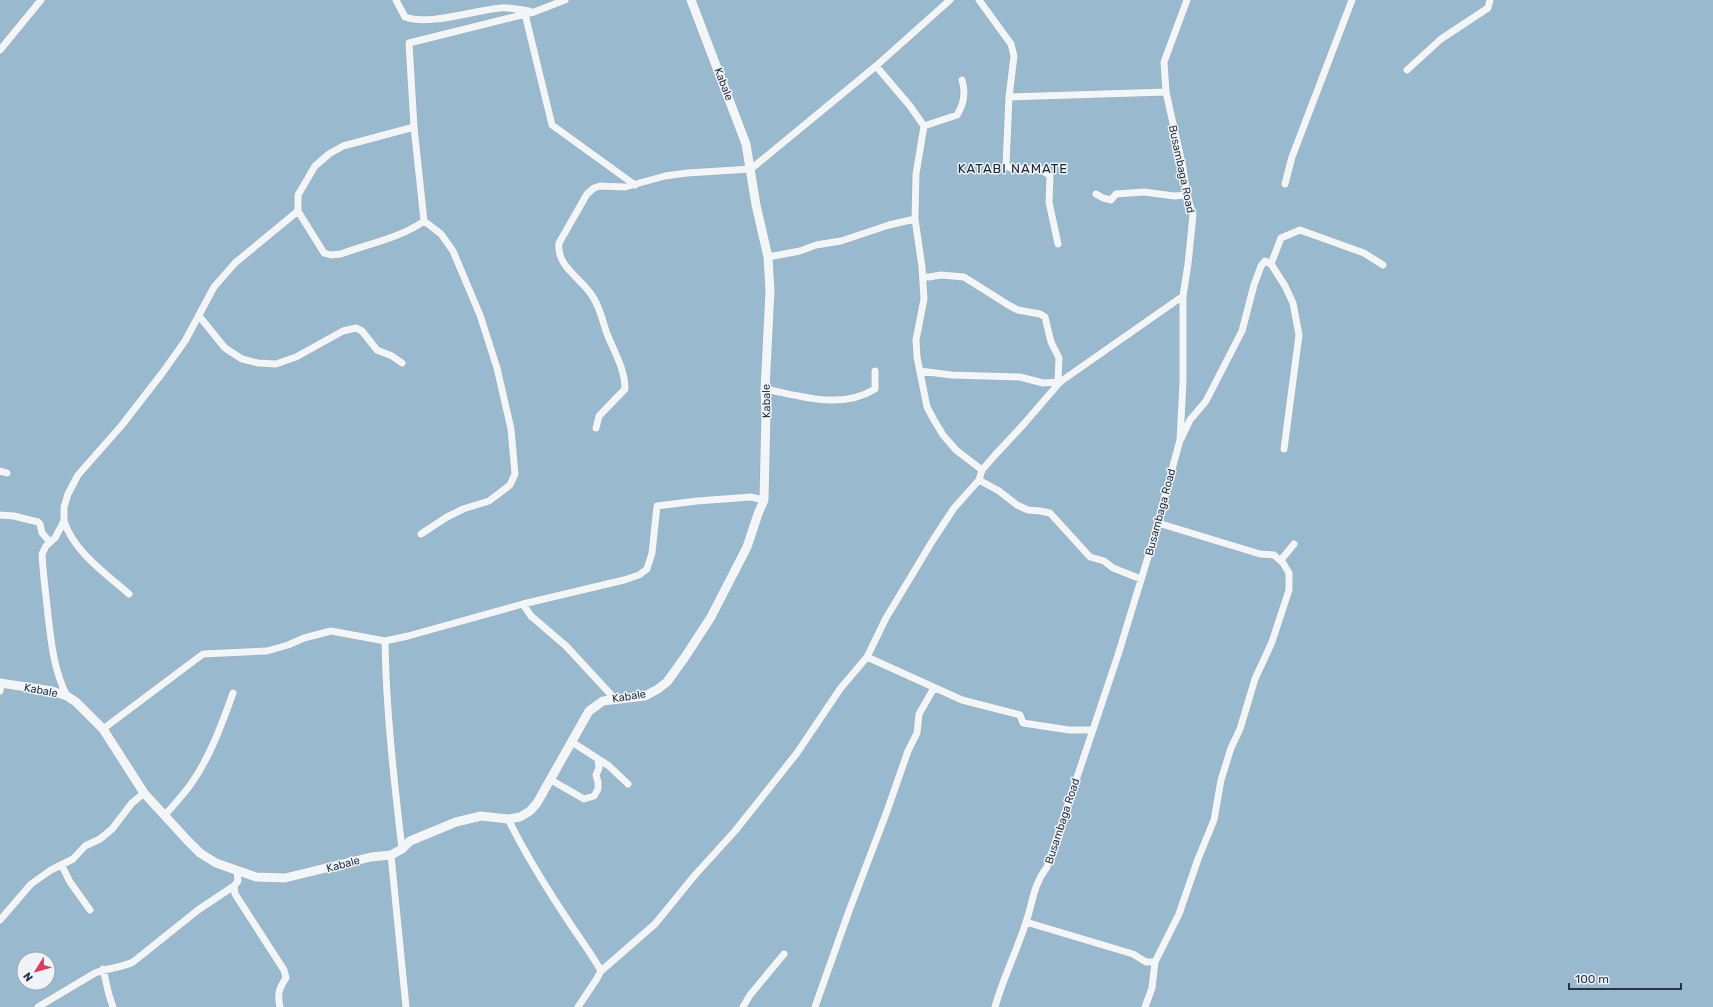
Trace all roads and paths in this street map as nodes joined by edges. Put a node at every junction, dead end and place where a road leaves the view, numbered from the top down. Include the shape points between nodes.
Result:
1 (41, 0) edge
2 (396, 0) edge
3 (565, 0) edge
4 (691, 0) edge
5 (950, 0) edge
6 (979, 0) edge
7 (1187, 0) edge
8 (1352, 0) edge
9 (1490, 0) edge
10 (534, 12) junction
11 (525, 14) junction
12 (0, 50) edge
13 (876, 66) junction
14 (1407, 70) dead end
15 (962, 80) dead end
16 (1166, 92) junction
17 (1009, 98) junction
18 (924, 126) junction
19 (414, 127) junction
20 (751, 169) junction
21 (1285, 184) dead end
22 (635, 185) junction
23 (1096, 194) dead end
24 (1187, 195) junction
25 (298, 211) junction
26 (915, 219) junction
27 (424, 221) junction
28 (1058, 244) dead end
29 (768, 257) junction
30 (1271, 264) junction
31 (1383, 265) dead end
32 (923, 277) junction
33 (1183, 296) junction
34 (199, 316) junction
35 (402, 363) dead end
36 (875, 371) dead end
37 (920, 371) junction
38 (1059, 381) junction
39 (765, 389) junction
40 (596, 428) dead end
41 (1180, 440) junction
42 (1284, 448) dead end
43 (982, 470) junction
44 (979, 480) junction
45 (764, 500) junction
46 (0, 515) edge
47 (64, 521) junction
48 (1158, 523) junction
49 (421, 534) dead end
50 (50, 542) junction
51 (1294, 544) dead end
52 (1281, 560) junction
53 (1141, 579) junction
54 (128, 594) dead end
55 (522, 604) junction
56 (385, 641) junction
57 (867, 657) junction
58 (0, 686) edge
59 (934, 688) junction
60 (233, 693) dead end
61 (66, 696) junction
62 (615, 699) junction
63 (103, 729) junction
64 (1092, 730) junction
65 (572, 742) junction
66 (598, 759) junction
67 (551, 780) junction
68 (628, 784) dead end
69 (144, 793) junction
70 (165, 815) junction
71 (508, 819) junction
72 (402, 849) junction
73 (391, 855) junction
74 (62, 866) junction
75 (237, 871) junction
76 (234, 886) junction
77 (90, 910) dead end
78 (0, 920) edge
79 (1026, 922) junction
80 (784, 954) dead end
81 (1155, 962) junction
82 (104, 969) junction
83 (601, 971) junction
84 (38, 1007) edge
85 (113, 1007) edge
86 (280, 1007) edge
87 (406, 1007) edge
88 (578, 1007) edge
89 (743, 1007) edge
90 (815, 1007) edge
91 (995, 1007) edge
92 (1145, 1007) edge

1 - 12 street
2 - 10 street via 405,17 414,20 504,8
3 - 10 street
4 - 20 street, Kabale via 741,129
5 - 13 street
6 - 17 street via 1011,44 1014,56
7 - 16 street, Busambaga Road via 1164,62
8 - 21 street via 1292,157
9 - 14 street via 1488,8 1441,39
10 - 11 street
11 - 19 street via 409,43
11 - 22 street via 552,125
13 - 18 street
13 - 20 street
15 - 18 street via 963,104 957,115
16 - 17 street
16 - 24 street, Busambaga Road
17 - 28 street via 1006,165 1010,168 1042,170 1050,176 1049,202
18 - 26 street via 916,174
19 - 25 street via 359,140 328,154 315,166 298,195
19 - 27 street
20 - 22 street via 687,172
20 - 29 street, Kabale
22 - 40 street via 594,188 587,194 559,242 560,259 593,296 602,314 625,379 625,389 599,416
23 - 24 street via 1111,200 1116,194 1144,192
24 - 33 street, Busambaga Road via 1193,215
25 - 27 street via 324,253 331,255 341,254 414,229
25 - 34 street via 235,264 214,287
26 - 29 street via 841,241
26 - 32 street
27 - 49 street via 441,234 453,251 480,316 497,368 511,428 515,474 510,485 489,501 463,509
29 - 39 street, Kabale via 770,291
30 - 31 street via 1281,238 1300,230 1364,253
30 - 41 street via 1265,262 1261,266 1242,331 1206,401 1190,420
30 - 42 street via 1293,303 1298,335
32 - 37 street via 924,299 916,340
32 - 38 street via 964,277 1018,310 1040,314 1045,318 1051,342 1059,358
33 - 38 street
33 - 41 street, Busambaga Road
34 - 35 street via 225,348 242,359 256,363 276,364 296,357 343,331 356,328 362,331 377,350
34 - 47 street via 185,341 122,426 78,475 64,507
36 - 39 street via 875,389 845,400 826,401
37 - 38 street via 951,375 1020,377 1043,383
37 - 43 street via 927,407 943,435 956,450
38 - 43 street
39 - 45 street, Kabale
41 - 48 street, Busambaga Road
43 - 44 street
44 - 53 street via 1028,510 1050,513 1090,557
44 - 57 street via 954,508 933,540 886,618
45 - 55 street via 751,497 657,506 652,553 647,569 639,575
45 - 62 street, Kabale via 747,547 711,617 667,682 645,696
46 - 50 street via 38,522 42,533
47 - 50 street
47 - 54 street via 68,534 93,563
48 - 52 street via 1260,554 1274,555
48 - 53 street, Busambaga Road
50 - 61 street via 42,554 43,576 56,667
51 - 52 street
52 - 81 street via 1289,573 1289,590 1283,610 1231,748 1221,780 1214,820 1179,914
53 - 64 street, Busambaga Road
55 - 56 street via 430,631
55 - 62 street
56 - 63 street via 331,630 267,651 203,654
56 - 72 street via 385,678
57 - 59 street
57 - 83 street via 840,689 797,753 735,831 655,924
58 - 61 street, Kabale via 52,691
59 - 64 street via 962,700 1020,716 1023,723 1069,730
59 - 90 street via 920,714 917,733 908,751
60 - 70 street via 201,767 191,784
61 - 63 street, Kabale via 76,702
62 - 65 street, Kabale via 603,701 589,711
63 - 69 street, Kabale
64 - 79 street, Busambaga Road via 1047,867 1038,878
65 - 66 street
65 - 67 street, Kabale
66 - 67 street via 598,789 594,796 584,799
66 - 68 street
67 - 71 street, Kabale via 530,811 520,817
69 - 70 street, Kabale
69 - 74 street via 132,803 112,829 85,846
70 - 75 street, Kabale via 200,853
71 - 72 street, Kabale via 481,816 456,822 410,841
71 - 83 street via 546,887
72 - 73 street, Kabale
73 - 75 street, Kabale via 371,857 286,878 256,877
73 - 87 street
74 - 77 street
74 - 78 street via 51,870 31,884
75 - 76 street via 238,881
76 - 82 street via 198,910 133,962 124,967
76 - 86 street via 235,894 284,970 286,978 280,987 278,998
79 - 81 street via 1133,954 1146,962
79 - 91 street, Busambaga Road
80 - 89 street
81 - 92 street via 1152,988
82 - 84 street
82 - 85 street
83 - 88 street

